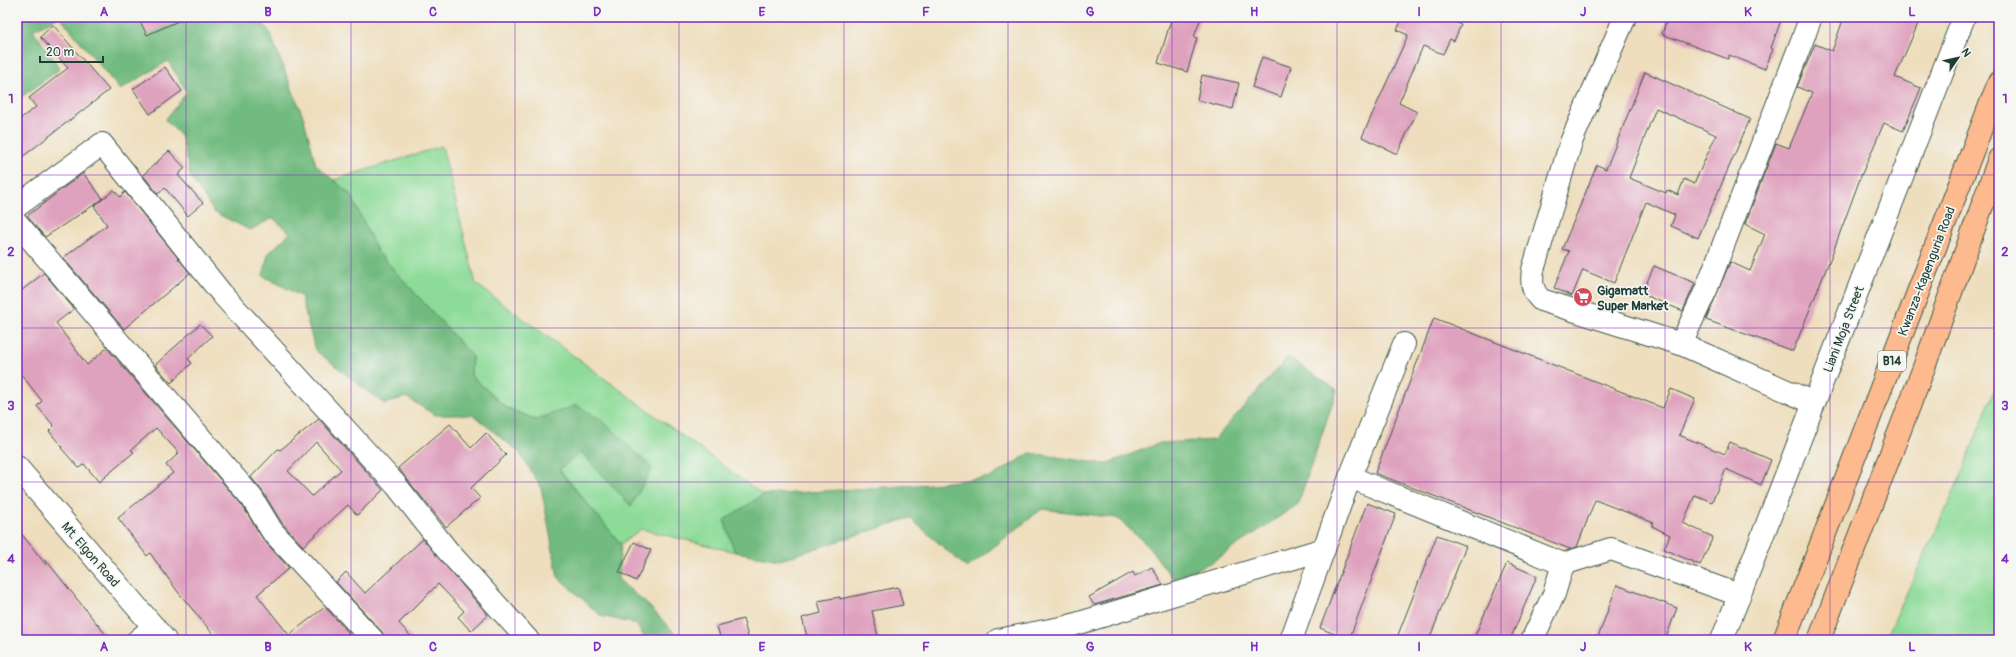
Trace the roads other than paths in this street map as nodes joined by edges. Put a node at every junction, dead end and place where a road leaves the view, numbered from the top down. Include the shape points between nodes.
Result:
1 (1625, 17) edge
2 (1811, 17) edge
3 (1964, 17) edge
4 (1999, 82) edge
5 (1999, 159) edge
6 (17, 206) edge
7 (17, 223) edge
8 (1404, 344) dead end
9 (1681, 344) junction
10 (1814, 402) junction
11 (17, 467) edge
12 (1350, 478) junction
13 (1324, 549) junction
14 (1564, 564) junction
15 (1740, 595) junction
16 (152, 636) edge
17 (373, 640) edge
18 (528, 640) edge
19 (998, 640) edge
20 (1291, 640) edge
21 (1532, 640) edge
22 (1722, 640) edge
23 (1784, 640) edge
24 (1819, 640) edge

1 - 9 street via 1571,142 1531,280 1534,293 1541,300
2 - 9 street via 1706,290
3 - 10 street, Liani Moja Street
4 - 23 highway, Kwanza-Kapenguria Road / B14
5 - 24 highway, B14 via 1923,370
6 - 18 street via 102,144 222,294 396,485 447,550
7 - 17 street via 252,498 272,530
8 - 12 street
9 - 10 street
10 - 15 street, Liani Moja Street
11 - 16 street, Mt. Elgon Road
12 - 13 street
12 - 14 street
13 - 19 street via 1066,627
13 - 20 street
14 - 15 street via 1611,549
14 - 21 street via 1554,594
15 - 22 street, Liani Moja Street

